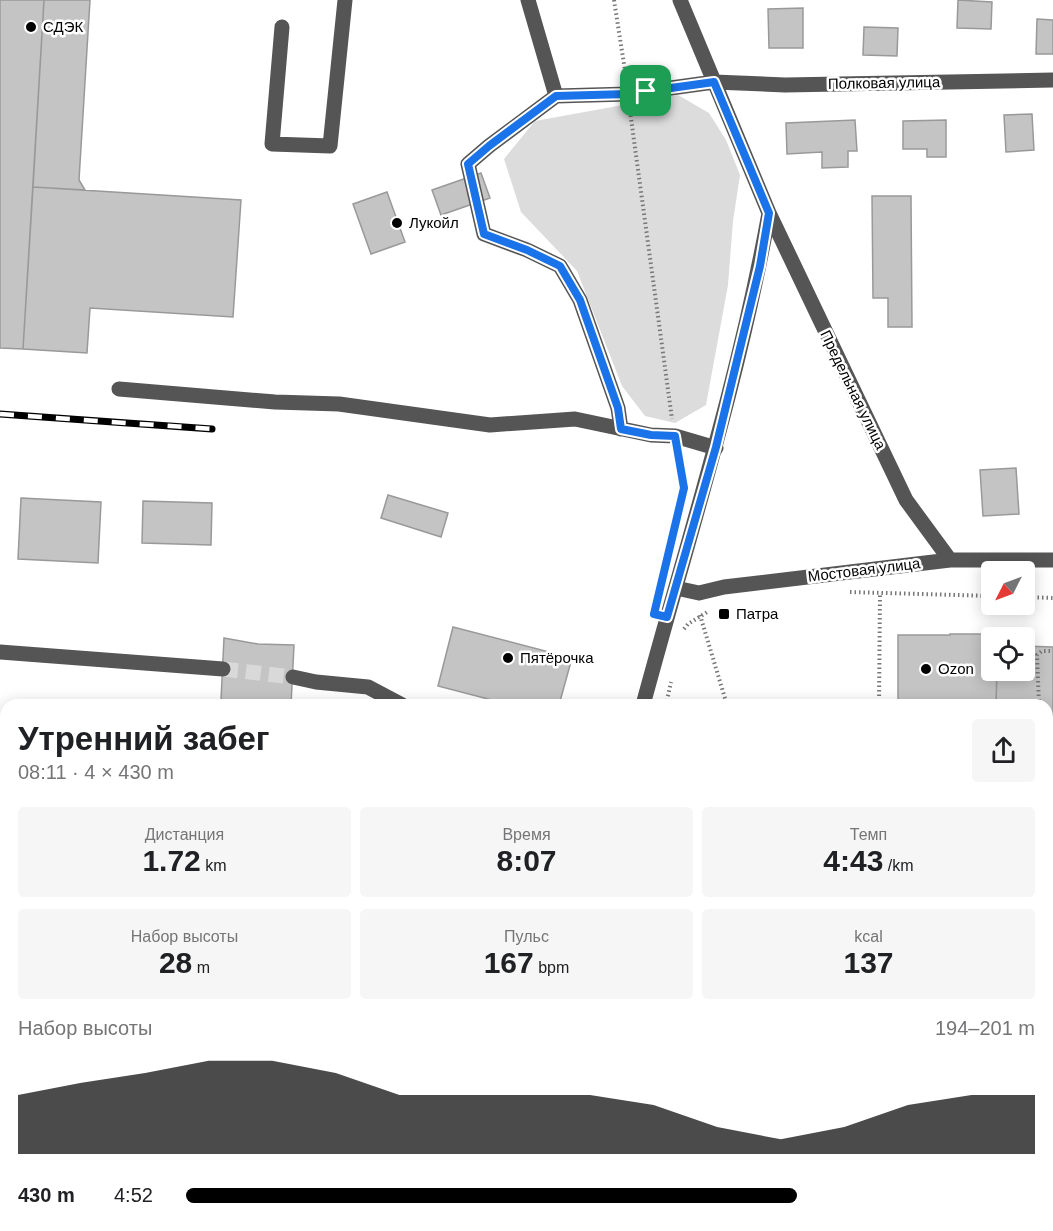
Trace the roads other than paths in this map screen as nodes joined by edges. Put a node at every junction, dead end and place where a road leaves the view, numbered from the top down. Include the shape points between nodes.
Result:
1 (345, 0) edge
2 (528, 0) edge
3 (680, 0) edge
4 (282, 27) dead end
5 (1053, 80) edge
6 (714, 82) junction
7 (556, 96) junction
8 (769, 213) junction
9 (118, 389) dead end
10 (621, 429) junction
11 (716, 447) junction
12 (950, 560) junction
13 (1053, 561) edge
14 (676, 588) junction
15 (0, 652) edge
16 (223, 669) tunnel mouth
17 (293, 677) tunnel mouth
18 (391, 699) edge
19 (645, 699) edge

1 - 4 street via 330,146 272,144
2 - 7 street
3 - 6 street, Предельная улица
5 - 6 street, Полковая улица via 785,85
6 - 7 street, Полковая улица via 628,94
6 - 8 street, Предельная улица
7 - 10 street via 468,164 484,234 560,266 580,300 618,408
8 - 11 street
8 - 12 street, Предельная улица via 906,500
9 - 10 street via 339,404 490,425 575,419
10 - 11 street via 675,436
11 - 14 street
12 - 13 street, Мостовая улица
12 - 14 street, Мостовая улица via 699,593
14 - 19 street
15 - 16 street
17 - 18 street via 368,687

